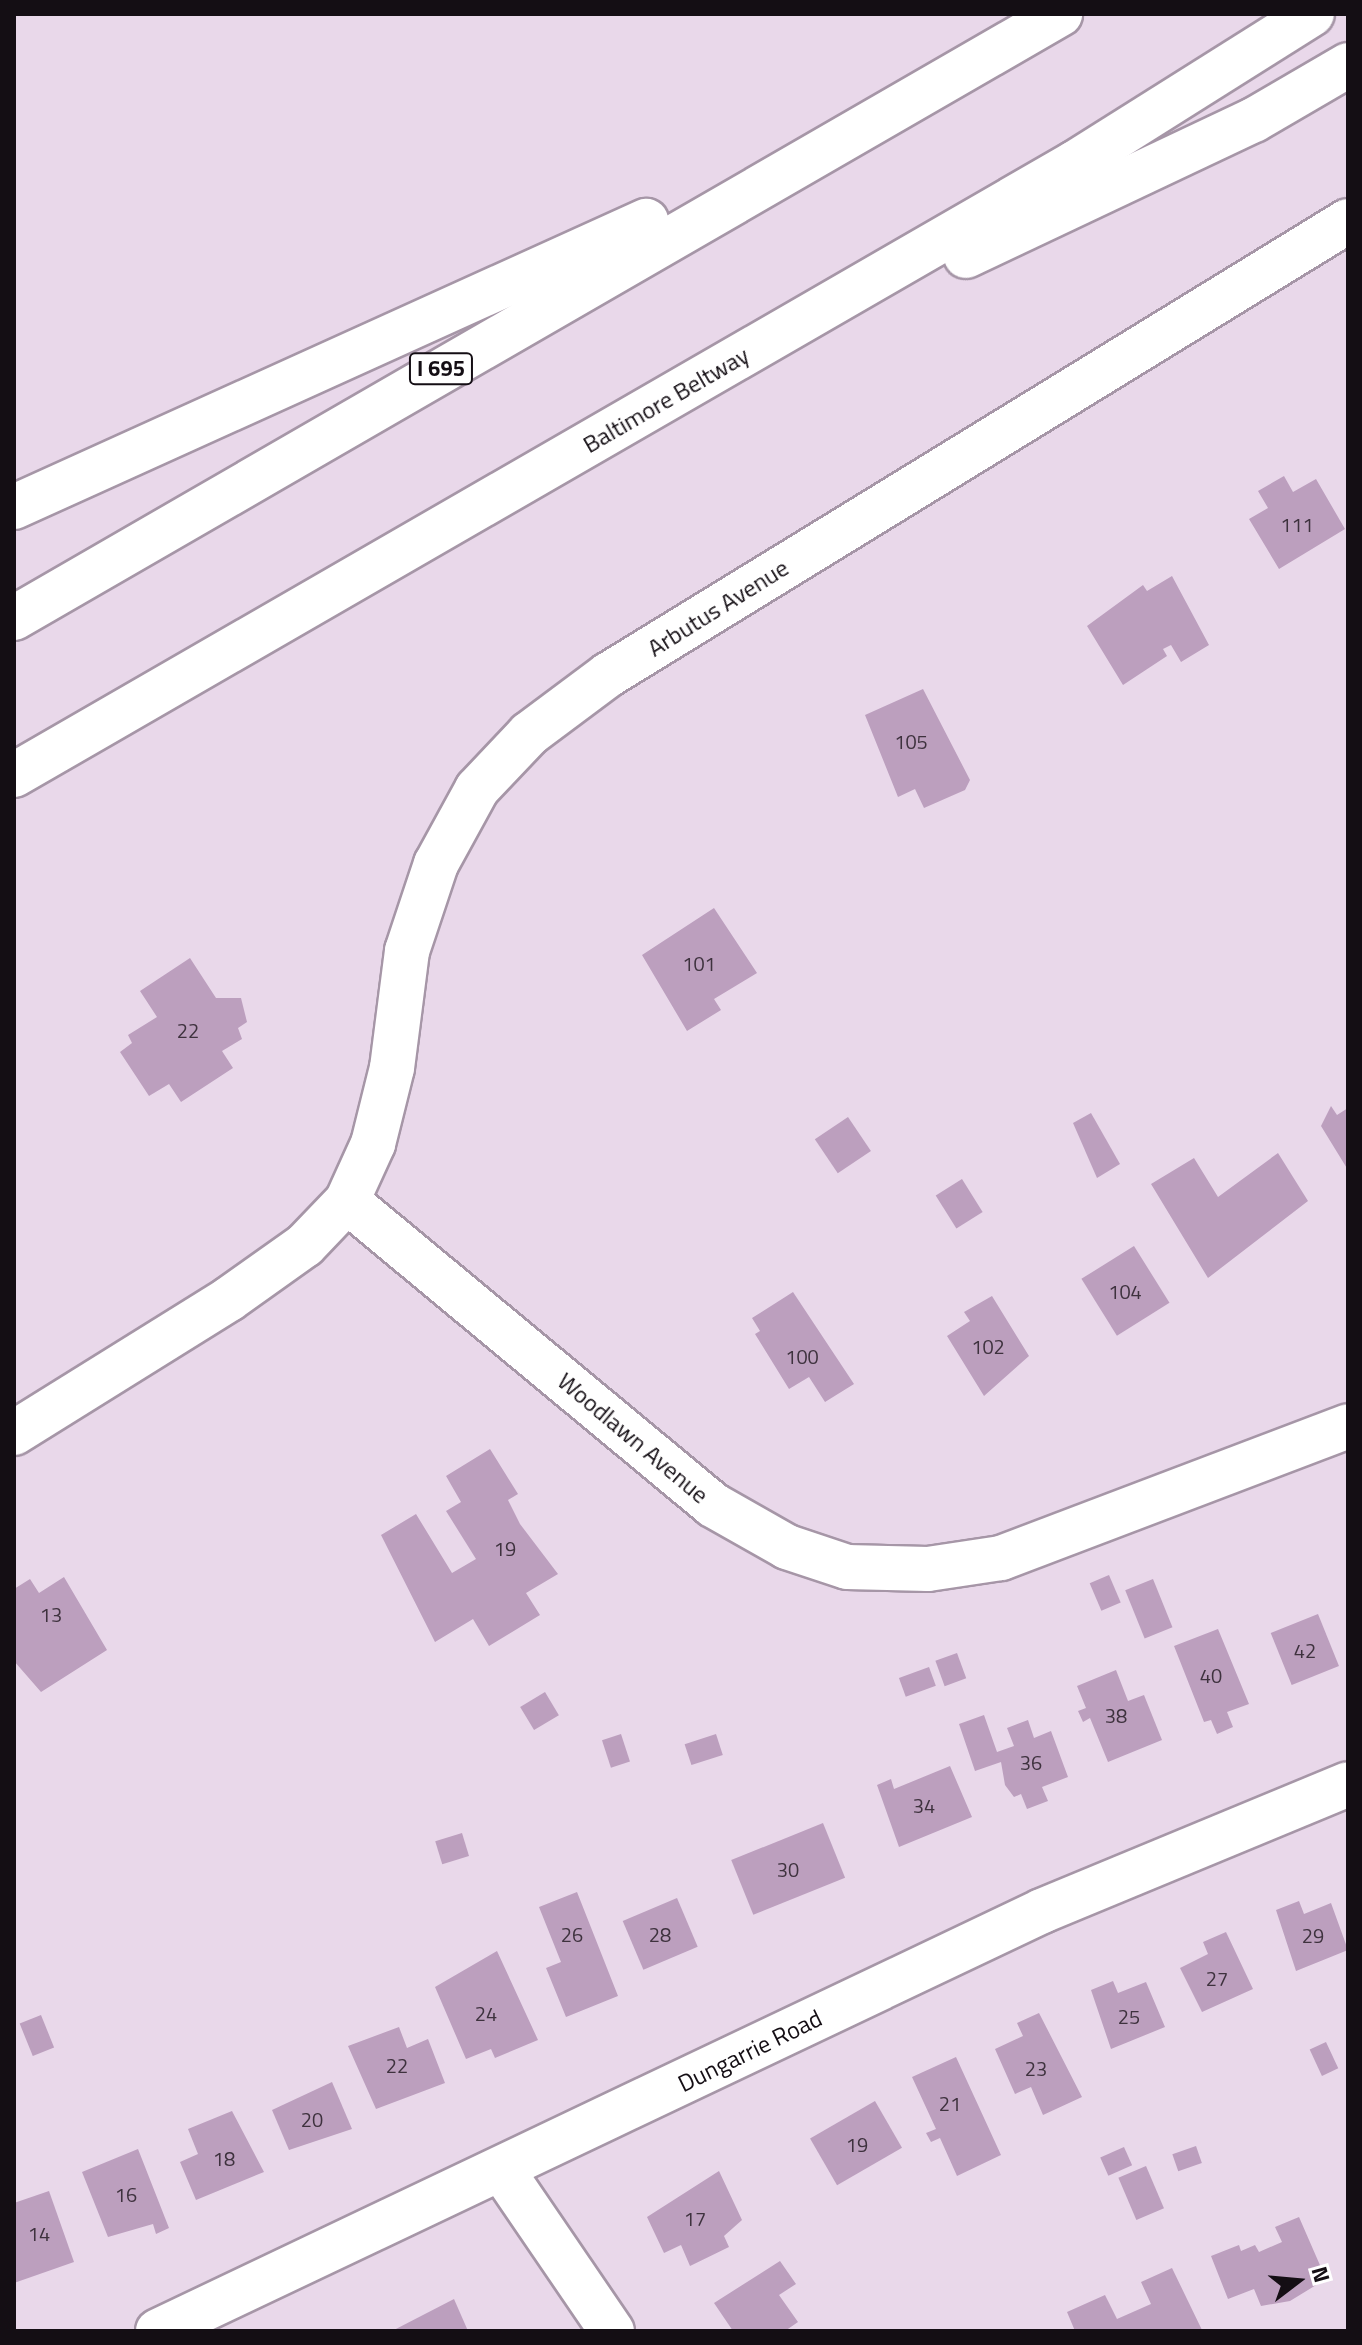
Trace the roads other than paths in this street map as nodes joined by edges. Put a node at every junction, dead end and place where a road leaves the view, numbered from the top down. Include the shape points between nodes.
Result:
1 (1060, 14) edge
2 (1312, 14) edge
3 (1348, 65) edge
4 (867, 121) junction
5 (1348, 221) edge
6 (679, 393) junction
7 (14, 507) edge
8 (336, 589) junction
9 (14, 618) edge
10 (14, 775) edge
11 (14, 806) edge
12 (347, 1201) junction
13 (1348, 1426) edge
14 (14, 1433) edge
15 (1348, 1784) edge
16 (502, 2170) junction
17 (158, 2331) edge
18 (612, 2331) edge

1 - 4 main road, I 695
2 - 6 main road, Baltimore Beltway via 1075,163
3 - 6 main road via 1254,120
4 - 7 main road
4 - 9 main road, I 695
5 - 12 main road, Arbutus Avenue via 608,675 529,734 477,789 436,864 407,951 392,1068 373,1144
6 - 8 main road, Baltimore Beltway
8 - 10 main road, Baltimore Beltway
8 - 11 main road
12 - 13 main road, Woodlawn Avenue via 713,1505 787,1547 847,1567 928,1569 1001,1558
12 - 14 main road via 305,1245 229,1299
15 - 16 main road, Dungarrie Road via 1042,1911
16 - 17 main road, Dungarrie Road
16 - 18 main road

